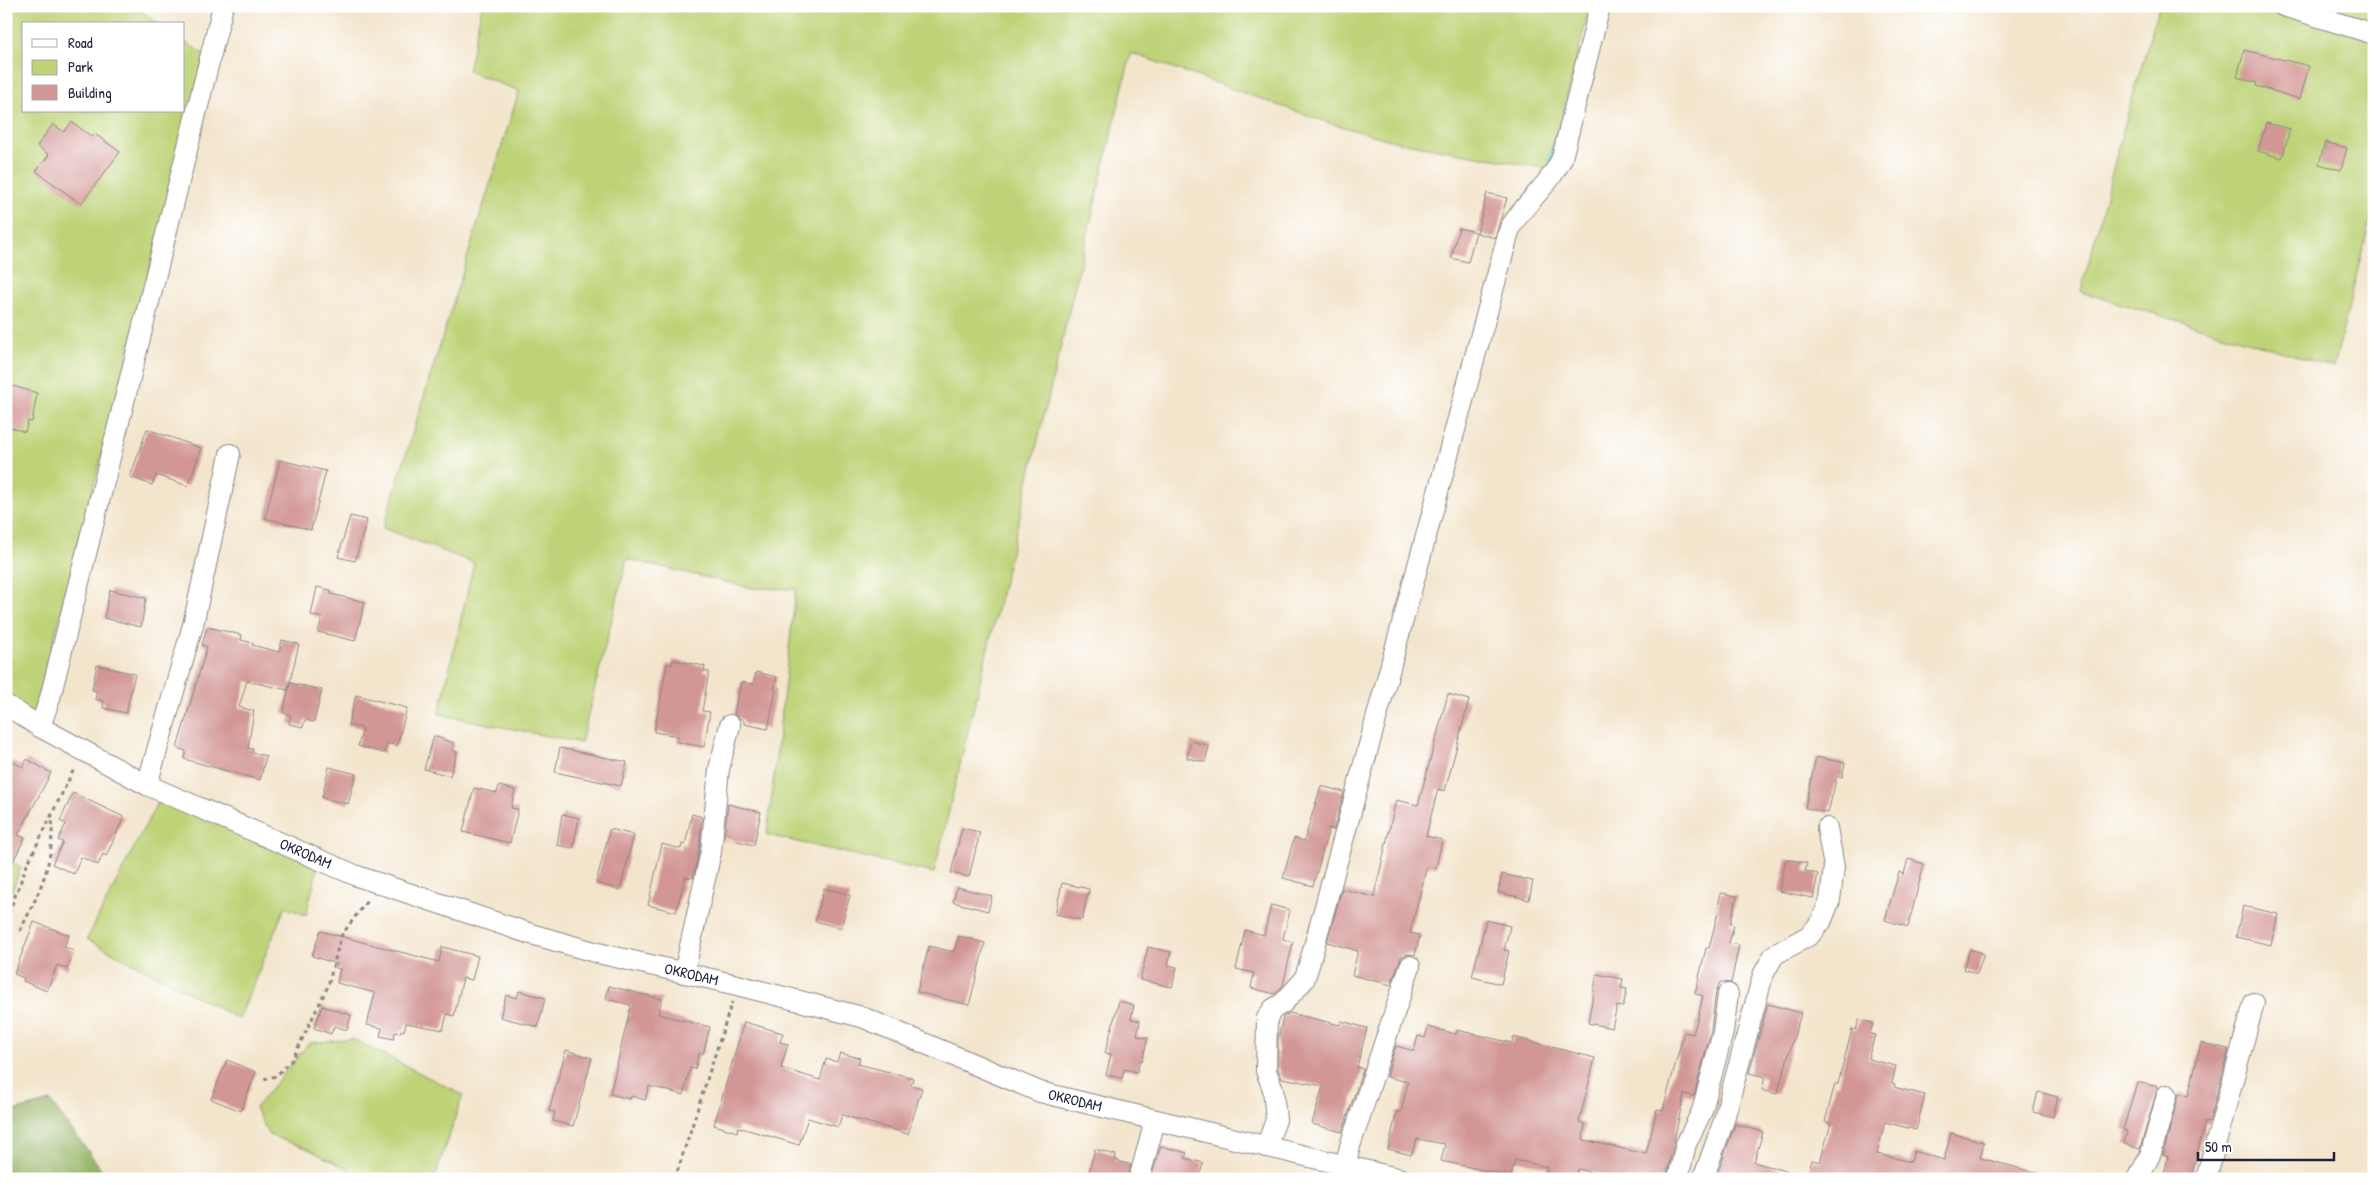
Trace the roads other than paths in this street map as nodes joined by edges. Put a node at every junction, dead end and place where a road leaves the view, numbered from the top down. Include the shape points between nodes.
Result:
1 (223, 6) edge
2 (1600, 6) edge
3 (2283, 6) edge
4 (2374, 34) edge
5 (230, 454) dead end
6 (6, 705) edge
7 (730, 725) dead end
8 (40, 727) junction
9 (147, 785) junction
10 (1826, 828) dead end
11 (1410, 966) dead end
12 (684, 973) junction
13 (1728, 994) dead end
14 (2254, 1003) dead end
15 (2167, 1095) dead end
16 (1155, 1121) junction
17 (1266, 1147) junction
18 (1345, 1166) junction
19 (1139, 1179) edge
20 (1402, 1179) edge
21 (1678, 1179) edge
22 (1703, 1179) edge
23 (2138, 1179) edge
24 (2206, 1179) edge

1 - 8 street via 50,698
2 - 17 street via 1562,158 1556,171 1510,228 1309,965 1304,980 1283,1003 1272,1009 1267,1018 1266,1071 1273,1089 1276,1120
3 - 4 street
5 - 9 street via 193,625
6 - 8 street, OKRODAM
7 - 12 street via 719,769 710,852
8 - 9 street, OKRODAM
9 - 12 street, OKRODAM via 380,884 539,936
10 - 22 street via 1834,867 1830,900 1821,922 1810,935 1774,955 1763,975 1723,1123
11 - 18 street
12 - 16 street, OKRODAM via 862,1016 1040,1092
13 - 21 street via 1723,1032 1704,1102 1686,1144
14 - 24 street
15 - 23 street via 2151,1153
16 - 17 street, OKRODAM
16 - 19 street
17 - 18 street, OKRODAM
18 - 20 street, OKRODAM

